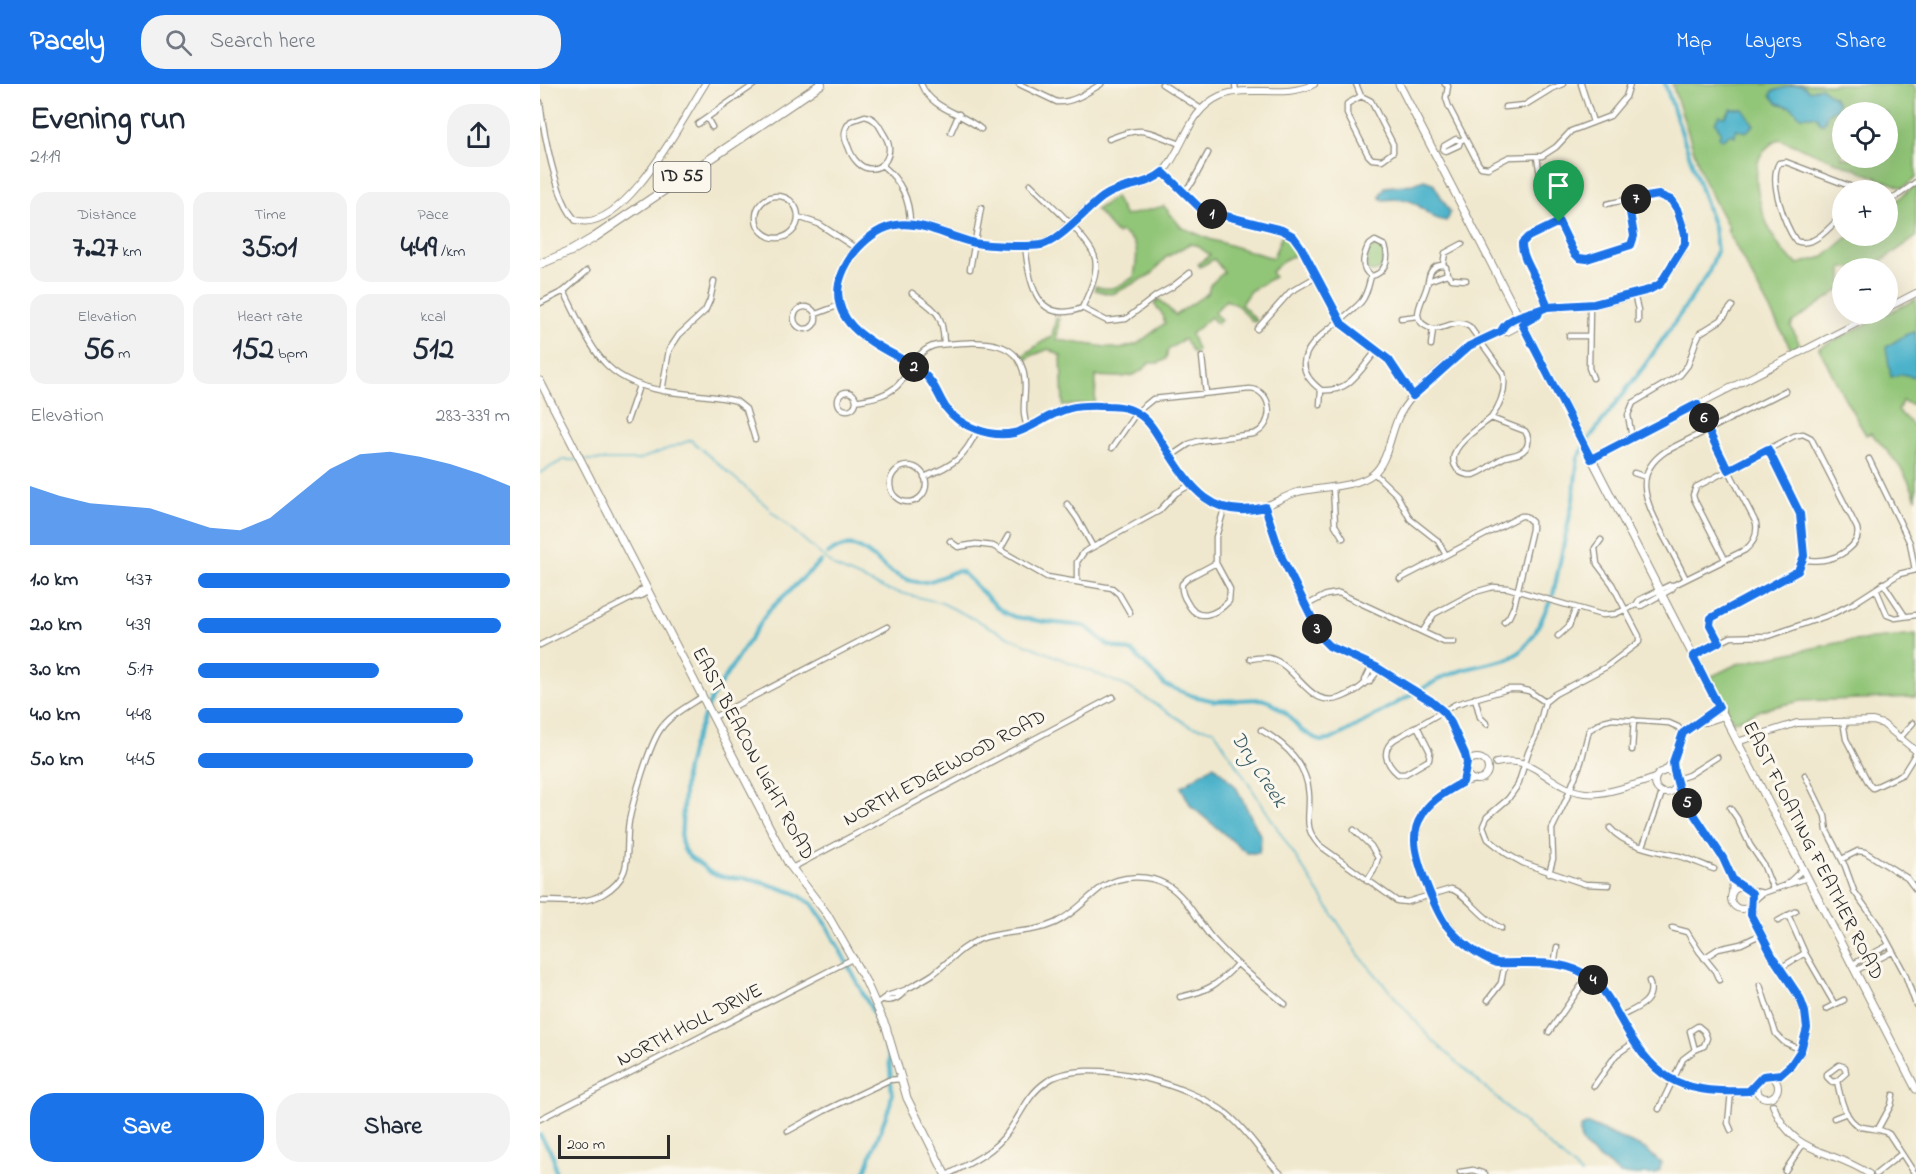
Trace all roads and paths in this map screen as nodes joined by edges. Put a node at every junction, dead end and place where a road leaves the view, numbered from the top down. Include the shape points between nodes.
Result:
1 (705, 84) edge
2 (755, 84) edge
3 (821, 84) edge
4 (921, 84) edge
5 (1019, 84) edge
6 (1101, 84) edge
7 (1162, 84) edge
8 (1235, 84) edge
9 (1314, 84) edge
10 (1356, 84) edge
11 (1399, 84) edge
12 (1563, 84) edge
13 (1581, 84) edge
14 (740, 85) edge
15 (1448, 85) edge
16 (1297, 87) edge
17 (1630, 87) edge
18 (744, 91) junction
19 (1236, 92) junction
20 (1361, 96) junction
21 (540, 102) edge
22 (1504, 107) dead end
23 (1202, 109) junction
24 (959, 114) junction
25 (707, 118) junction
26 (1593, 122) junction
27 (698, 124) dead end
28 (712, 128) dead end
29 (981, 129) dead end
30 (951, 132) dead end
31 (1108, 139) dead end
32 (1463, 140) junction
33 (1180, 144) junction
34 (1208, 153) dead end
35 (1435, 154) junction
36 (1537, 157) junction
37 (882, 165) junction
38 (1163, 172) junction
39 (1834, 180) edge
40 (1916, 182) edge
41 (1029, 184) dead end
42 (1183, 192) junction
43 (1898, 196) edge
44 (1628, 200) junction
45 (1607, 204) dead end
46 (981, 208) dead end
47 (798, 217) junction
48 (576, 220) joint
49 (1559, 222) junction
50 (910, 224) junction
51 (1832, 224) edge
52 (1070, 225) junction
53 (974, 243) junction
54 (1462, 244) dead end
55 (1025, 245) junction
56 (857, 249) junction
57 (540, 264) edge
58 (1443, 265) junction
59 (970, 269) dead end
60 (588, 271) dead end
61 (1190, 273) dead end
62 (1447, 274) junction
63 (1317, 276) junction
64 (1371, 276) junction
65 (1466, 280) dead end
66 (714, 281) dead end
67 (1428, 281) junction
68 (564, 291) junction
69 (912, 293) dead end
70 (1916, 293) edge
71 (1634, 294) junction
72 (1898, 302) edge
73 (540, 303) edge
74 (840, 305) junction
75 (1590, 305) junction
76 (1732, 306) dead end
77 (1547, 307) junction
78 (1082, 308) junction
79 (816, 314) junction
80 (1418, 316) junction
81 (1401, 318) dead end
82 (1339, 320) junction
83 (1520, 320) junction
84 (1638, 321) dead end
85 (1855, 324) edge
86 (1257, 329) dead end
87 (1434, 329) junction
88 (1569, 336) dead end
89 (1589, 336) junction
90 (1479, 341) junction
91 (944, 344) junction
92 (1431, 345) dead end
93 (1377, 350) junction
94 (1202, 357) dead end
95 (912, 366) junction
96 (1593, 378) dead end
97 (540, 381) edge
98 (639, 386) junction
99 (1321, 390) junction
100 (662, 391) junction
101 (1785, 391) dead end
102 (1206, 393) junction
103 (1413, 396) junction
104 (856, 400) junction
105 (1320, 405) dead end
106 (1695, 405) junction
107 (1137, 412) junction
108 (1491, 418) junction
109 (627, 421) dead end
110 (1028, 428) junction
111 (978, 429) junction
112 (1708, 430) junction
113 (1632, 438) junction
114 (755, 439) dead end
115 (1112, 448) dead end
116 (1768, 449) junction
117 (1171, 456) junction
118 (1590, 457) junction
119 (1869, 459) dead end
120 (1728, 470) junction
121 (1374, 473) junction
122 (1634, 473) dead end
123 (924, 477) junction
124 (1646, 477) junction
125 (1190, 485) junction
126 (1333, 486) junction
127 (1066, 504) dead end
128 (1265, 507) junction
129 (1224, 508) junction
130 (1008, 536) dead end
131 (1343, 538) dead end
132 (1601, 540) dead end
133 (950, 541) dead end
134 (1093, 547) junction
135 (1000, 550) junction
136 (1446, 555) junction
137 (1725, 559) junction
138 (1804, 560) junction
139 (1216, 563) junction
140 (1915, 570) edge
141 (1400, 579) dead end
142 (1686, 579) junction
143 (1077, 582) junction
144 (1883, 583) junction
145 (1875, 589) junction
146 (646, 590) junction
147 (1518, 591) junction
148 (1661, 592) junction
149 (1305, 606) junction
150 (1576, 608) junction
151 (1626, 609) junction
152 (1130, 612) dead end
153 (1916, 615) edge
154 (1905, 616) junction
155 (1503, 622) dead end
156 (887, 627) dead end
157 (1423, 632) junction
158 (1558, 636) dead end
159 (1454, 642) dead end
160 (1719, 642) junction
161 (540, 645) edge
162 (1693, 656) junction
163 (1250, 659) dead end
164 (1374, 669) junction
165 (703, 696) junction
166 (1113, 697) dead end
167 (1475, 698) junction
168 (1545, 702) junction
169 (1719, 707) junction
170 (711, 711) junction
171 (1443, 711) junction
172 (1724, 716) junction
173 (1634, 720) junction
174 (1843, 721) junction
175 (1699, 722) junction
176 (1913, 723) dead end
177 (1487, 724) dead end
178 (1417, 726) junction
179 (1261, 730) dead end
180 (1683, 733) junction
181 (1899, 739) junction
182 (1737, 742) junction
183 (1632, 750) dead end
184 (1916, 752) edge
185 (1465, 754) junction
186 (1718, 757) dead end
187 (1475, 758) junction
188 (1485, 761) junction
189 (1673, 762) junction
190 (1496, 763) junction
191 (1526, 764) junction
192 (1466, 767) junction
193 (1488, 771) junction
194 (1663, 772) junction
195 (1806, 775) dead end
196 (1656, 777) junction
197 (1472, 780) junction
198 (1676, 780) junction
199 (1463, 782) junction
200 (1645, 783) junction
201 (1570, 789) junction
202 (1663, 792) junction
203 (1684, 799) junction
204 (1730, 808) dead end
205 (1610, 828) dead end
206 (1354, 830) dead end
207 (1643, 846) junction
208 (1842, 859) junction
209 (792, 868) junction
210 (1714, 869) dead end
211 (1803, 869) junction
212 (1549, 873) junction
213 (1807, 878) junction
214 (1367, 880) junction
215 (1733, 880) junction
216 (1787, 884) junction
217 (1609, 885) dead end
218 (1747, 888) junction
219 (1773, 889) junction
220 (1916, 890) edge
221 (1732, 893) junction
222 (1763, 893) junction
223 (1431, 894) junction
224 (540, 901) edge
225 (1751, 904) junction
226 (1742, 909) junction
227 (1796, 911) dead end
228 (1751, 915) junction
229 (1788, 915) junction
230 (1778, 921) dead end
231 (1501, 928) dead end
232 (1672, 928) dead end
233 (1762, 934) junction
234 (1889, 945) junction
235 (1557, 948) dead end
236 (1892, 952) junction
237 (1805, 953) junction
238 (1704, 958) junction
239 (849, 961) junction
240 (1505, 963) junction
241 (1238, 964) junction
242 (1554, 965) junction
243 (1780, 968) junction
244 (1853, 968) junction
245 (1588, 976) junction
246 (1719, 980) dead end
247 (1649, 981) dead end
248 (1760, 986) dead end
249 (1180, 997) dead end
250 (1488, 1000) dead end
251 (1844, 1000) dead end
252 (876, 1004) junction
253 (1285, 1004) dead end
254 (1835, 1005) junction
255 (1916, 1005) edge
256 (1826, 1009) dead end
257 (1619, 1017) junction
258 (1550, 1032) dead end
259 (1633, 1043) junction
260 (1695, 1050) junction
261 (1801, 1050) junction
262 (1781, 1074) junction
263 (1771, 1076) junction
264 (894, 1080) junction
265 (1673, 1081) junction
266 (1837, 1082) dead end
267 (1778, 1083) junction
268 (1756, 1084) junction
269 (1594, 1086) dead end
270 (1916, 1089) edge
271 (1749, 1091) junction
272 (1731, 1092) junction
273 (1776, 1094) junction
274 (1893, 1095) dead end
275 (1763, 1096) junction
276 (1773, 1105) junction
277 (1659, 1109) dead end
278 (1847, 1113) junction
279 (1834, 1118) dead end
280 (540, 1119) edge
281 (1878, 1129) junction
282 (1731, 1130) dead end
283 (788, 1131) dead end
284 (1803, 1144) junction
285 (1901, 1154) junction
286 (1785, 1171) dead end
287 (1460, 1172) dead end
288 (947, 1174) edge
289 (1281, 1174) edge
290 (1485, 1174) edge
291 (1869, 1174) edge
292 (1876, 1174) edge
293 (1915, 1174) edge

1 - 48 street via 640,185 599,218
2 - 18 street
3 - 57 highway, ID 55 via 588,241
4 - 24 street via 935,102
5 - 6 street via 1057,102 1068,101
7 - 23 street
8 - 19 street
9 - 16 street
10 - 20 street
11 - 35 main road, EAST FLOATING FEATHER ROAD
12 - 22 street via 1525,105
13 - 26 street
14 - 18 street
15 - 32 street via 1447,102
16 - 19 street
17 - 26 street via 1610,117
18 - 25 street
19 - 23 street via 1219,97
20 - 20 street via 1371,101 1394,144 1389,156 1377,160 1368,155 1346,109 1350,101
21 - 48 street via 548,152 567,208
23 - 33 street
24 - 29 street
24 - 30 street
25 - 27 street
25 - 28 street
26 - 36 street via 1571,131 1551,151
31 - 33 street via 1142,130
32 - 35 street via 1456,139
32 - 36 street via 1481,167 1492,167 1509,157
33 - 38 street
34 - 42 street
35 - 83 main road, EAST FLOATING FEATHER ROAD
36 - 49 street via 1540,176
37 - 37 street via 871,169 854,158 844,135 855,118 869,117 879,125 890,150
37 - 50 street via 904,190
38 - 42 street
38 - 52 street via 1152,180 1108,194
39 - 51 street via 1786,162 1779,163 1776,169 1778,198 1794,238 1808,243
40 - 43 street
41 - 52 street
42 - 63 street via 1206,212 1289,234 1299,243
44 - 45 street
44 - 49 street via 1634,236 1631,245 1579,258
44 - 71 street via 1666,197 1677,209 1685,234 1685,244 1660,284
46 - 53 street
47 - 47 street via 790,233 779,238 762,232 756,214 762,203 778,196 794,205
47 - 56 street via 819,224
49 - 77 street via 1522,243
50 - 53 street
50 - 56 street via 887,228
52 - 55 street via 1048,243
52 - 78 street via 1092,250 1096,262
53 - 55 street
53 - 59 street
54 - 58 street via 1445,253
55 - 78 street via 1029,277 1044,304 1059,313
56 - 74 street via 840,279
58 - 62 street
58 - 67 street via 1432,269
60 - 68 street
61 - 78 street via 1126,319 1107,321
62 - 65 street via 1452,279
62 - 67 street
63 - 82 street
63 - 86 street via 1290,292
64 - 64 street via 1384,268 1387,250 1380,242 1369,244 1362,263
64 - 82 street via 1364,298
66 - 100 street via 705,311 669,350
67 - 80 street
68 - 73 street
68 - 98 street via 597,356 614,373
69 - 91 street via 938,315
70 - 72 street
71 - 75 street
71 - 84 street
74 - 79 street
74 - 95 street via 846,320 858,333
75 - 77 street
75 - 89 street
76 - 113 street via 1721,320 1700,333 1690,361 1680,375 1633,403 1628,416
77 - 83 street
79 - 79 street via 815,323 808,329 795,323 796,311 802,307
80 - 81 street
80 - 87 street via 1425,326
82 - 93 street
82 - 99 street via 1315,340 1305,360 1308,377
83 - 90 street
83 - 118 main road, EAST FLOATING FEATHER ROAD
85 - 106 street
87 - 90 street via 1461,323 1470,327
87 - 92 street
88 - 89 street
89 - 96 street via 1589,368
90 - 103 street
90 - 108 street via 1505,379 1504,392
91 - 95 street via 925,349
91 - 110 street via 990,342 1010,352 1023,373 1023,416
93 - 99 street via 1347,386
93 - 103 street via 1392,363
94 - 102 street
95 - 104 street via 890,391
95 - 111 street via 931,381 953,416
97 - 146 main road, EAST BEACON LIGHT ROAD
98 - 100 street
98 - 109 street
99 - 105 street
100 - 114 street via 739,403 748,415
101 - 112 street
102 - 107 street via 1157,398
102 - 117 street via 1258,390 1269,406 1268,420 1262,431 1198,441
103 - 121 street via 1400,415
104 - 104 street via 853,409 847,411 837,401 845,392
106 - 112 street
106 - 113 street
107 - 110 street via 1115,406 1078,405
107 - 115 street
107 - 117 street
108 - 108 street via 1455,449 1453,461 1463,473 1476,474 1520,454 1528,446 1525,431
110 - 111 street via 1004,434
111 - 123 street via 958,460
112 - 120 street
112 - 124 street via 1662,453
113 - 118 street
116 - 120 street
116 - 138 street via 1798,510
116 - 138 street via 1803,434 1814,441 1857,528 1858,538 1851,548 1829,558
117 - 125 street
118 - 148 main road, EAST FLOATING FEATHER ROAD
119 - 140 street via 1910,543
120 - 137 street via 1756,523 1756,537 1748,547
120 - 137 street via 1699,484 1694,491
121 - 126 street via 1363,480
121 - 136 street via 1397,495 1410,519 1438,541
122 - 124 street
123 - 123 street via 926,489 911,501 898,500 890,487 892,474 903,466 917,467
124 - 142 street via 1647,504
125 - 129 street via 1206,500
125 - 134 street via 1159,511
126 - 128 street via 1297,492
126 - 131 street via 1335,525
127 - 134 street
128 - 129 street via 1244,511
128 - 149 street via 1282,558
129 - 139 street via 1216,537
130 - 135 street
132 - 151 street via 1594,548 1595,558
133 - 135 street via 958,547 984,544
134 - 143 street via 1078,558
135 - 143 street via 1043,576
136 - 141 street
136 - 147 street via 1521,516 1530,518 1532,529
137 - 142 street
138 - 160 street via 1794,575 1711,618 1710,625
139 - 139 street via 1230,589 1230,601 1200,616 1190,609 1182,584
140 - 144 street
142 - 148 street
143 - 152 street via 1112,588
144 - 145 street
144 - 154 street
145 - 154 street via 1887,615
145 - 160 street via 1840,611 1769,636 1736,636
146 - 161 street
146 - 165 main road, EAST BEACON LIGHT ROAD
147 - 150 street
147 - 155 street via 1509,617
147 - 157 street via 1493,587 1475,592 1434,614
148 - 151 street
148 - 162 main road, EAST FLOATING FEATHER ROAD
149 - 157 street via 1326,595 1340,594
149 - 164 street via 1329,646
150 - 151 street via 1608,616
150 - 158 street via 1569,626
151 - 168 street via 1639,642 1606,667
153 - 154 street
156 - 170 street
157 - 159 street via 1444,642
160 - 162 street
162 - 169 main road, EAST FLOATING FEATHER ROAD
163 - 164 street via 1276,661 1324,701 1341,699 1369,682 1376,673
164 - 171 street
165 - 170 main road, EAST BEACON LIGHT ROAD
165 - 224 street via 667,722 653,742 630,814 628,860 619,880 606,893 589,900
166 - 209 street, NORTH EDGEWOOD ROAD
167 - 168 street via 1519,689
167 - 171 street
167 - 177 street via 1480,717
168 - 191 street
169 - 172 main road, EAST FLOATING FEATHER ROAD
169 - 175 street
170 - 209 main road, EAST BEACON LIGHT ROAD
171 - 178 street
171 - 185 street
172 - 175 street
172 - 182 main road, EAST FLOATING FEATHER ROAD
173 - 180 street via 1670,723
173 - 183 street
173 - 201 street via 1608,719 1589,730
174 - 181 street via 1878,722
174 - 182 street via 1797,723
174 - 184 street via 1846,739 1873,788 1903,774
175 - 180 street
176 - 181 street
178 - 178 street via 1390,742 1386,752 1390,766 1398,774 1429,760 1430,752
179 - 214 street via 1290,751 1303,771 1309,798 1308,826 1313,839
180 - 189 street
181 - 184 street
182 - 211 main road, EAST FLOATING FEATHER ROAD
185 - 187 street
185 - 192 street
186 - 198 street
187 - 188 street
187 - 192 street
188 - 190 street
188 - 193 street
189 - 194 street
189 - 198 street
190 - 191 street
190 - 193 street
191 - 201 street
191 - 212 street via 1512,794 1487,817 1483,826 1488,839 1502,850
192 - 197 street
192 - 199 street
193 - 197 street via 1483,779
194 - 196 street
194 - 198 street via 1670,772
195 - 208 street
196 - 200 street
196 - 202 street via 1654,783
197 - 199 street
198 - 202 street
198 - 203 street
199 - 223 street via 1428,807 1416,828 1416,850
200 - 201 street via 1603,794
200 - 202 street
201 - 212 street via 1552,829 1553,859
202 - 203 street
202 - 207 street
203 - 215 street
204 - 219 street
205 - 207 street via 1619,837
206 - 214 street via 1378,858
207 - 210 street
208 - 220 street via 1865,852 1907,878
208 - 234 street via 1859,900
209 - 239 main road, EAST BEACON LIGHT ROAD via 827,914
211 - 213 main road, EAST FLOATING FEATHER ROAD
211 - 216 street
212 - 217 street via 1585,884
213 - 216 street
213 - 244 main road, EAST FLOATING FEATHER ROAD
214 - 223 street via 1401,903
215 - 218 street
215 - 221 street
216 - 219 street
218 - 221 street via 1737,888
218 - 222 street
218 - 225 street via 1752,895
219 - 222 street
221 - 226 street via 1733,905
222 - 225 street
223 - 231 street via 1456,890 1490,923
223 - 240 street via 1452,931 1488,960
225 - 226 street
225 - 228 street
226 - 228 street
227 - 229 street
228 - 233 street
229 - 230 street
229 - 237 street
232 - 238 street via 1687,932
233 - 238 street
233 - 243 street
234 - 236 street
234 - 244 street
235 - 242 street
236 - 244 street
236 - 255 street via 1909,980
237 - 243 street
237 - 254 street
238 - 246 street
239 - 252 main road, EAST BEACON LIGHT ROAD
239 - 280 street, NORTH HOLL DRIVE
240 - 242 street
240 - 250 street via 1501,983
241 - 249 street via 1210,988
241 - 252 street via 1179,894 1155,880 1130,877 1101,888 1078,909 1052,924 979,940 898,997
241 - 253 street
242 - 245 street via 1570,967
243 - 261 street via 1805,1012 1806,1034
244 - 270 main road, EAST FLOATING FEATHER ROAD
245 - 257 street via 1604,992
245 - 258 street
247 - 257 street via 1652,992 1647,1001
248 - 261 street via 1776,1034
251 - 254 street
252 - 264 main road, EAST BEACON LIGHT ROAD via 893,1048
254 - 256 street
257 - 259 street
259 - 265 street via 1646,1060
259 - 269 street via 1616,1055
260 - 260 street via 1707,1042 1698,1026 1690,1032
260 - 265 street via 1683,1059
261 - 262 street
262 - 263 street
262 - 267 street
263 - 267 street
263 - 268 street via 1763,1076
264 - 283 street
264 - 288 main road, EAST BEACON LIGHT ROAD
265 - 272 street
265 - 277 street
266 - 278 street
267 - 273 street
268 - 271 street
268 - 275 street
271 - 272 street
271 - 275 street
272 - 282 street
273 - 275 street
273 - 276 street
274 - 281 street
275 - 276 street
276 - 284 street via 1786,1129
278 - 279 street
278 - 281 street via 1855,1124
281 - 285 street via 1889,1134
284 - 286 street
284 - 291 street
285 - 292 street
285 - 293 street
287 - 290 street via 1473,1170
288 - 289 street via 1001,1141 1032,1095 1047,1081 1082,1070 1167,1083 1197,1095 1240,1126

